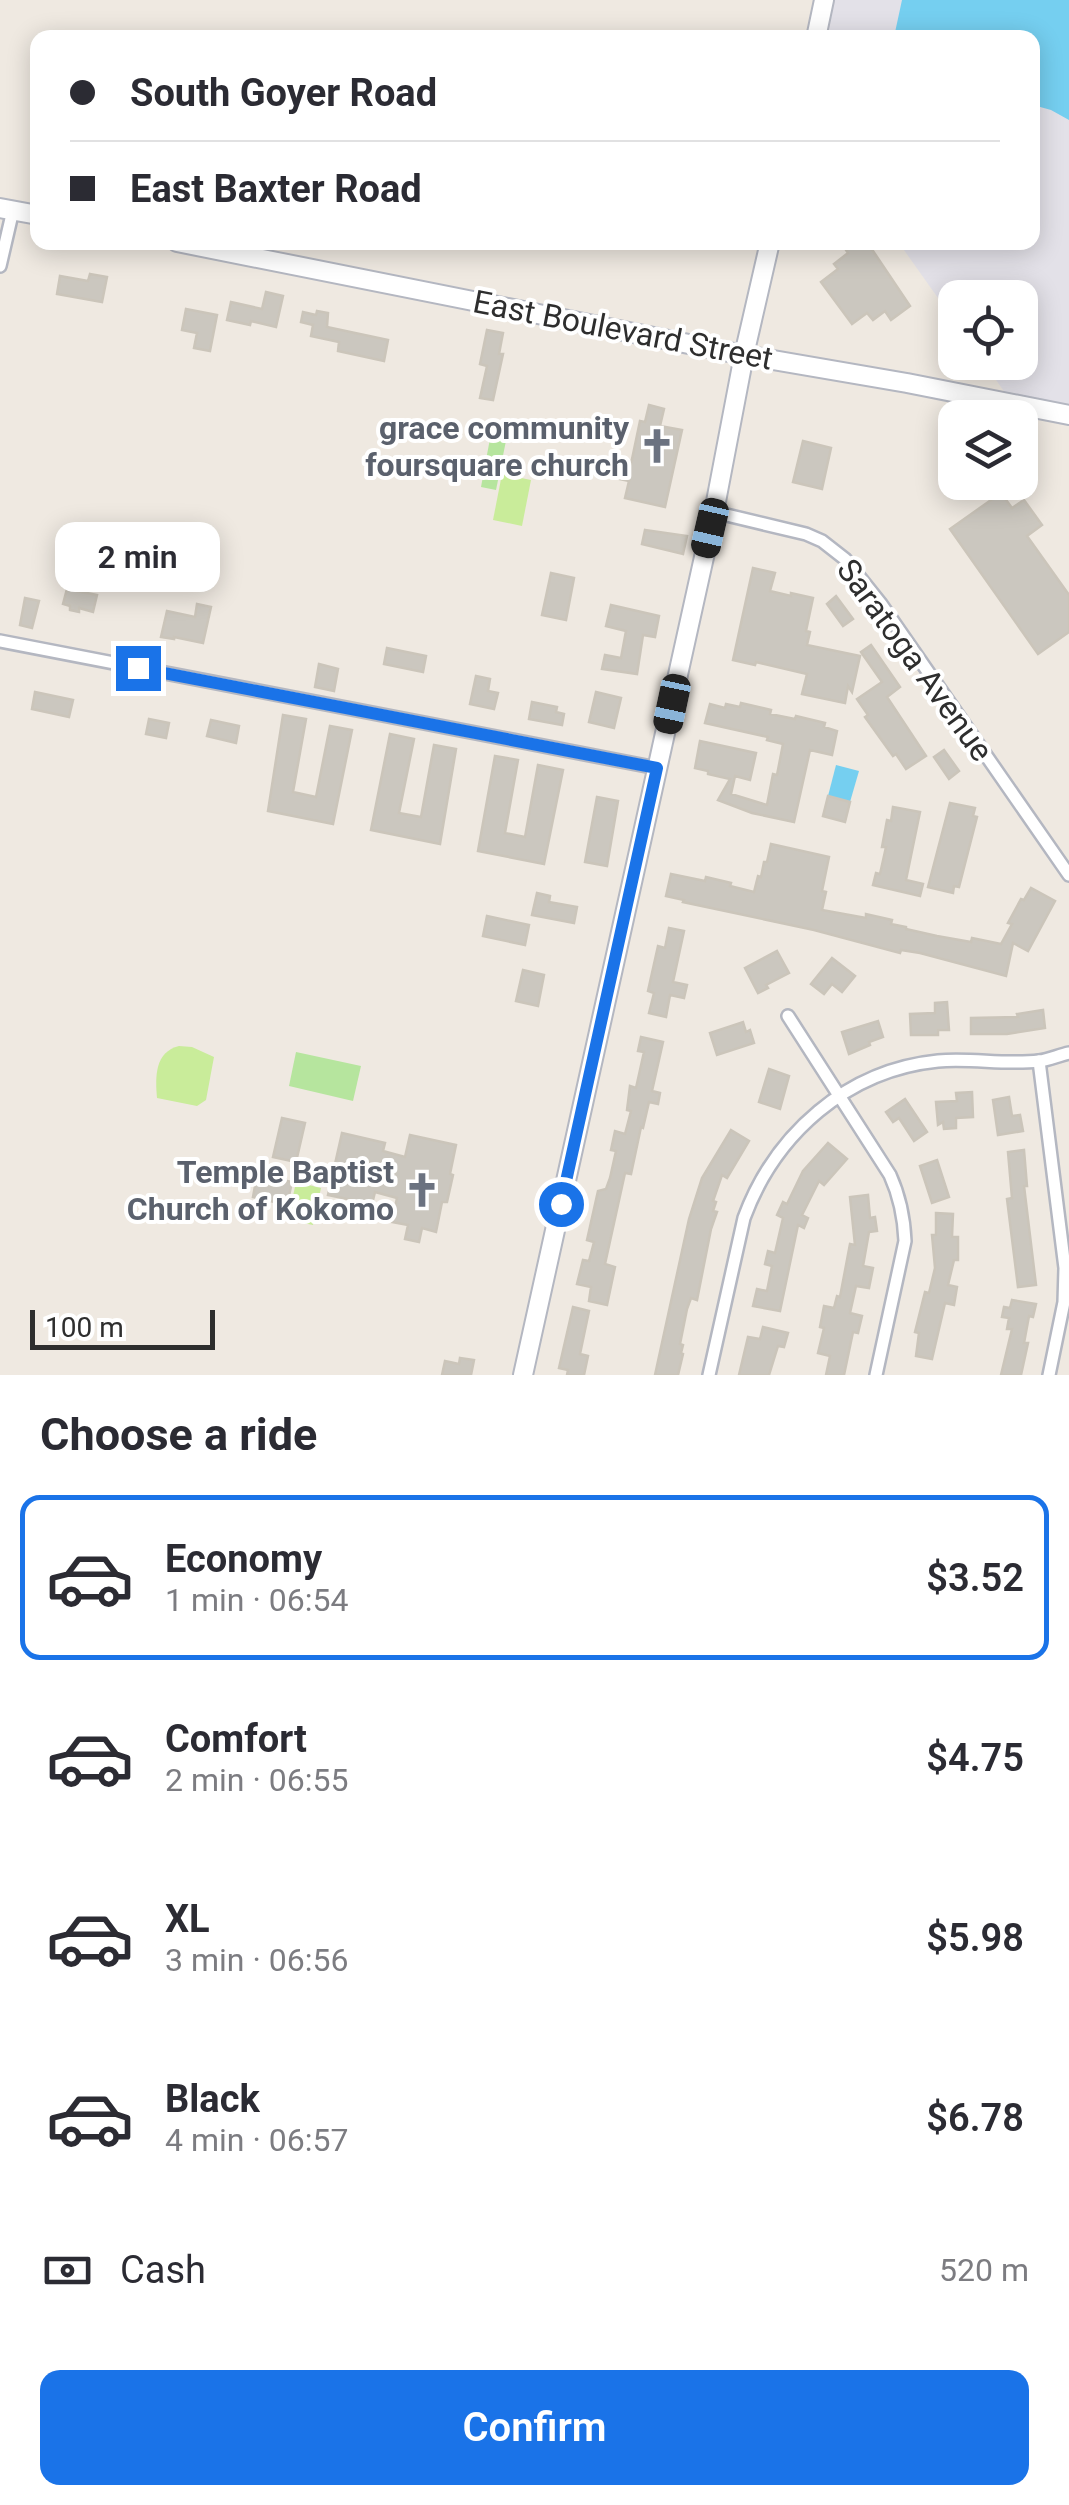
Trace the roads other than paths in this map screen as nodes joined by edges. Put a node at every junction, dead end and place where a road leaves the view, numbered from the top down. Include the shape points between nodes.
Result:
1 (824, 0) edge
2 (818, 30) edge
3 (6, 209) edge
4 (217, 250) edge
5 (768, 250) edge
6 (0, 266) edge
7 (744, 355) junction
8 (1069, 414) edge
9 (714, 512) junction
10 (0, 642) edge
11 (657, 768) junction
12 (1069, 874) edge
13 (788, 1016) dead end
14 (1069, 1052) edge
15 (1039, 1061) junction
16 (838, 1095) junction
17 (1067, 1302) edge
18 (523, 1375) edge
19 (709, 1375) edge
20 (876, 1375) edge
21 (1049, 1375) edge

1 - 2 street
3 - 6 street
4 - 7 street, East Boulevard Street
5 - 7 street
7 - 8 street, East Boulevard Street
7 - 9 street
9 - 11 street
9 - 12 street, Saratoga Avenue via 806,534 846,559
10 - 11 street
11 - 18 street
13 - 16 street
14 - 15 street
15 - 16 street via 937,1061
15 - 17 street
16 - 19 street via 801,1125 752,1198
16 - 20 street via 890,1176 904,1221
17 - 21 street

